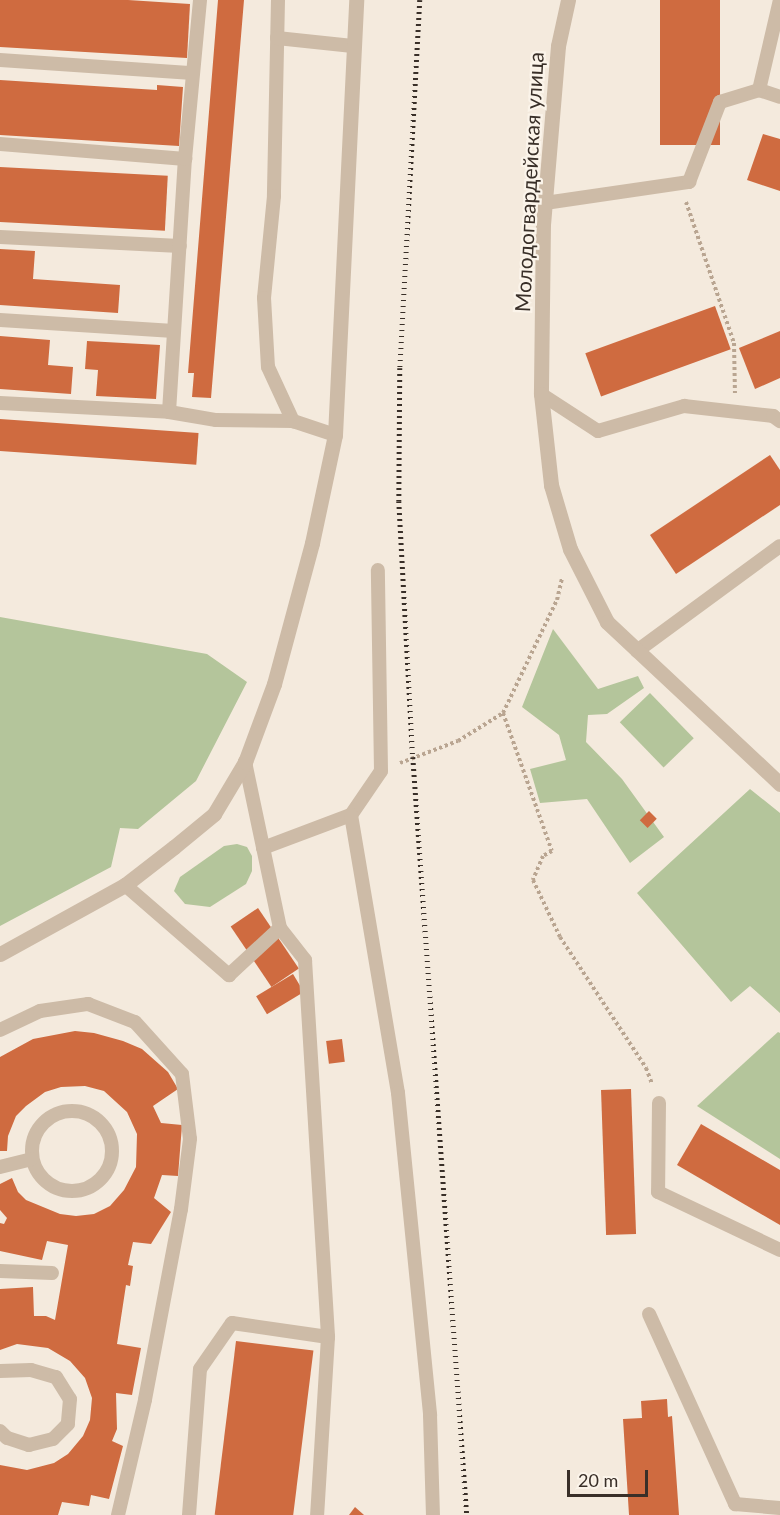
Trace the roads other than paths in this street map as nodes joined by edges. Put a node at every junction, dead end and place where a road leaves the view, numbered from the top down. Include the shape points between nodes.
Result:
1 (200, 0) edge
2 (278, 0) edge
3 (356, 0) edge
4 (568, 0) edge
5 (780, 0) edge
6 (277, 39) junction
7 (353, 46) junction
8 (0, 60) edge
9 (193, 73) junction
10 (759, 90) junction
11 (780, 97) edge
12 (0, 144) edge
13 (185, 159) junction
14 (545, 203) junction
15 (0, 237) edge
16 (180, 246) junction
17 (0, 320) edge
18 (174, 332) junction
19 (542, 394) junction
20 (0, 404) edge
21 (169, 412) junction
22 (778, 417) edge
23 (293, 421) junction
24 (335, 435) junction
25 (780, 546) edge
26 (378, 570) dead end
27 (637, 651) junction
28 (245, 762) junction
29 (780, 784) edge
30 (351, 815) junction
31 (263, 848) junction
32 (125, 885) junction
33 (280, 928) junction
34 (0, 954) edge
35 (0, 1030) edge
36 (659, 1103) road end
37 (31, 1159) junction
38 (0, 1167) edge
39 (780, 1250) edge
40 (0, 1270) edge
41 (52, 1273) dead end
42 (649, 1314) dead end
43 (328, 1337) junction
44 (0, 1371) edge
45 (0, 1431) edge
46 (780, 1508) edge
47 (118, 1515) edge
48 (189, 1515) edge
49 (316, 1515) edge
50 (433, 1515) edge

1 - 9 lane
2 - 6 lane
3 - 7 street
4 - 14 street, Молодогвардейская улица via 558,46
5 - 10 lane
6 - 7 lane
6 - 23 lane via 274,196 264,298 268,367
7 - 24 street
8 - 9 lane
9 - 13 lane
10 - 11 lane
10 - 14 lane via 720,102 689,182
12 - 13 lane
13 - 16 lane
14 - 19 street, Молодогвардейская улица
15 - 16 lane
16 - 18 lane
17 - 18 lane
18 - 21 lane
19 - 22 lane via 598,431 684,406
19 - 27 street, Молодогвардейская улица via 551,484 570,549 607,622
20 - 21 lane
21 - 23 lane via 216,420
23 - 24 lane
24 - 28 street via 312,543 274,684
25 - 27 lane
26 - 30 lane via 381,771
27 - 29 street, Молодогвардейская улица
28 - 31 lane
28 - 32 street via 214,814
30 - 31 lane
30 - 50 lane via 398,1093 430,1415
31 - 33 lane
32 - 33 lane via 230,975
32 - 34 street
33 - 43 lane via 305,960
35 - 47 lane via 40,1011 88,1004 135,1022 182,1074 190,1139 181,1209 145,1400
36 - 39 lane via 658,1192
37 - 37 lane via 31,1143 42,1122 68,1110 87,1113 103,1124 113,1154 106,1174 96,1185 69,1192 40,1178
37 - 38 lane
40 - 41 lane
42 - 46 lane via 735,1504
43 - 48 lane via 232,1323 200,1368
43 - 49 lane
44 - 45 lane via 31,1370 56,1377 70,1399 68,1424 53,1439 29,1445 7,1438

